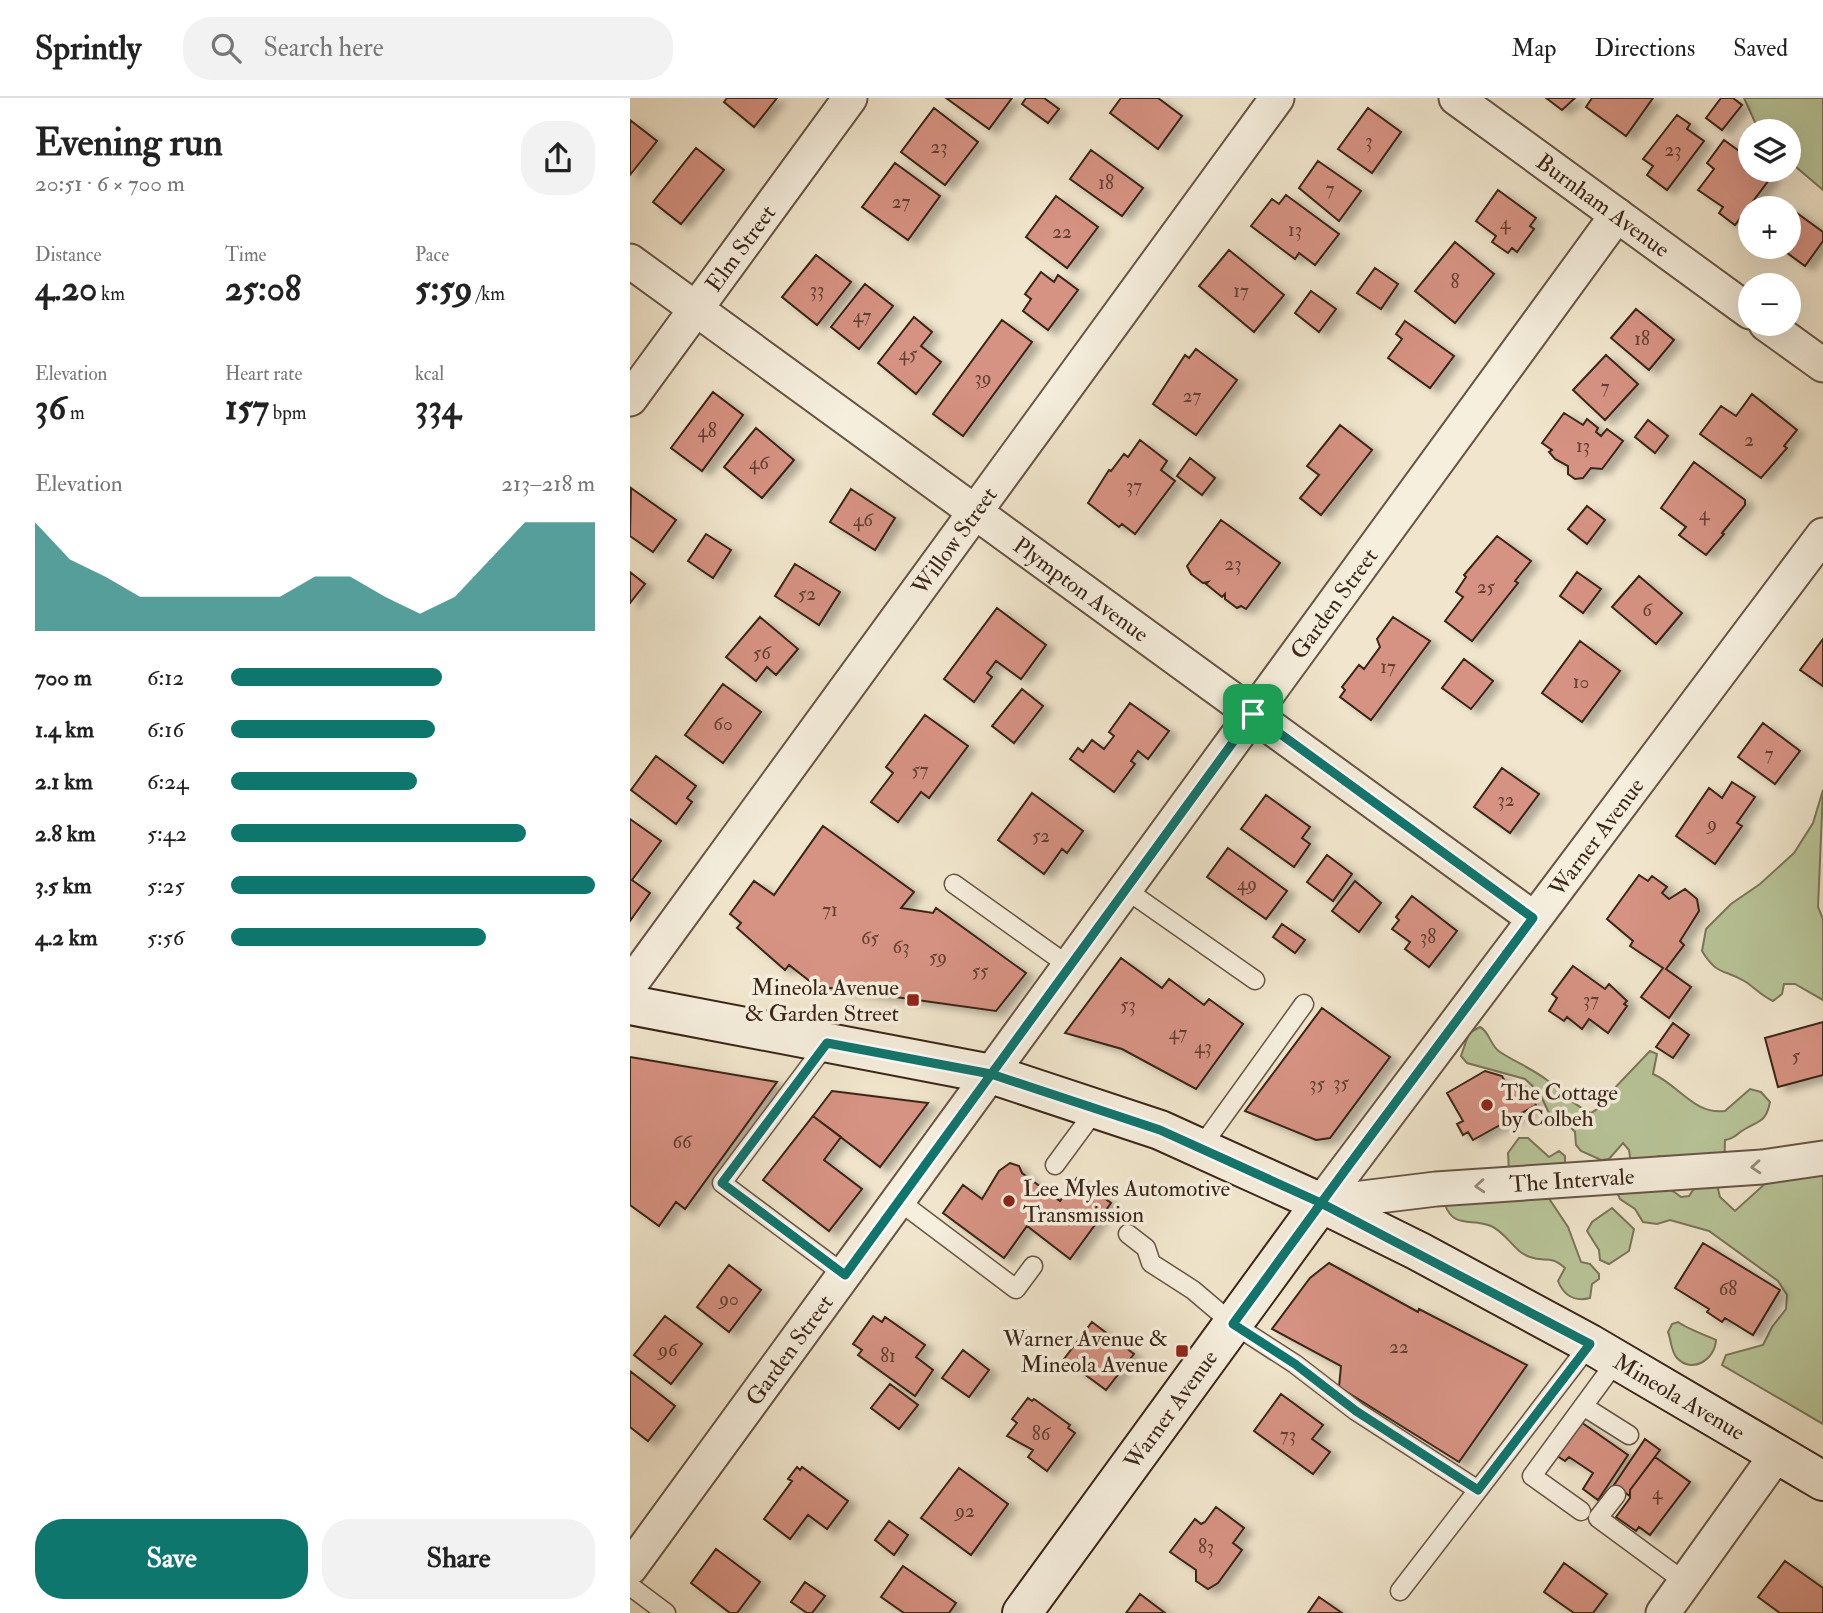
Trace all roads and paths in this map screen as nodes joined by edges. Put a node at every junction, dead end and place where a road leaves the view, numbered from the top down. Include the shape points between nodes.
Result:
1 (850, 98) edge
2 (1277, 98) edge
3 (1456, 98) edge
4 (1617, 215) junction
5 (630, 261) edge
6 (1738, 303) edge
7 (696, 309) junction
8 (1783, 336) edge
9 (1823, 365) edge
10 (630, 398) edge
11 (975, 512) junction
12 (1823, 535) edge
13 (1253, 714) junction
14 (954, 884) dead end
15 (1125, 889) junction
16 (1533, 918) junction
17 (1069, 967) junction
18 (1255, 980) dead end
19 (630, 985) edge
20 (630, 1004) edge
21 (1304, 1004) dead end
22 (827, 1043) junction
23 (991, 1074) junction
24 (1097, 1108) junction
25 (1201, 1147) junction
26 (1823, 1158) edge
27 (1055, 1165) dead end
28 (899, 1200) junction
29 (1321, 1203) junction
30 (1128, 1234) dead end
31 (1033, 1266) dead end
32 (845, 1275) junction
33 (1233, 1324) junction
34 (1604, 1352) junction
35 (1583, 1406) junction
36 (1629, 1435) dead end
37 (1777, 1454) junction
38 (1823, 1481) edge
39 (1478, 1490) junction
40 (1616, 1495) dead end
41 (1581, 1511) dead end
42 (630, 1568) edge
43 (1685, 1582) junction
44 (630, 1586) edge
45 (1400, 1591) dead end
46 (666, 1613) edge
47 (1022, 1613) edge
48 (1663, 1613) edge

1 - 7 street, Elm Street
2 - 11 street, Willow Street
3 - 4 street, Burnham Avenue
4 - 6 street, Burnham Avenue
4 - 13 street, Garden Street
5 - 7 street, Plympton Avenue
7 - 10 street, Elm Street
7 - 11 street, Plympton Avenue
8 - 9 street
11 - 13 street, Plympton Avenue
11 - 19 street, Willow Street
12 - 16 street, Warner Avenue
13 - 15 street, Garden Street
13 - 16 street, Plympton Avenue
14 - 17 lane
15 - 17 street, Garden Street
15 - 18 lane
16 - 29 street, Warner Avenue
17 - 23 street, Garden Street
20 - 22 main road, Mineola Avenue
21 - 25 lane
22 - 23 main road, Mineola Avenue
22 - 32 lane via 722,1183
23 - 24 main road, Mineola Avenue
23 - 28 street, Garden Street
24 - 25 main road, Mineola Avenue
24 - 27 lane
25 - 29 main road, Mineola Avenue
26 -> 29 street, The Intervale via 1762,1167 1450,1188
28 - 31 lane via 1016,1289
28 - 32 street, Garden Street
29 - 33 main road, Warner Avenue
29 - 34 main road, Mineola Avenue
30 - 33 lane via 1146,1248 1151,1263
32 - 42 street, Garden Street
33 - 39 lane
33 - 47 main road, Warner Avenue
34 - 35 lane
34 - 37 main road, Mineola Avenue
34 - 39 lane
35 - 36 lane
35 - 41 lane via 1532,1476
37 - 38 main road, Mineola Avenue
37 - 43 street
39 - 45 lane
40 - 43 lane via 1598,1518
43 - 48 street
44 - 46 lane

